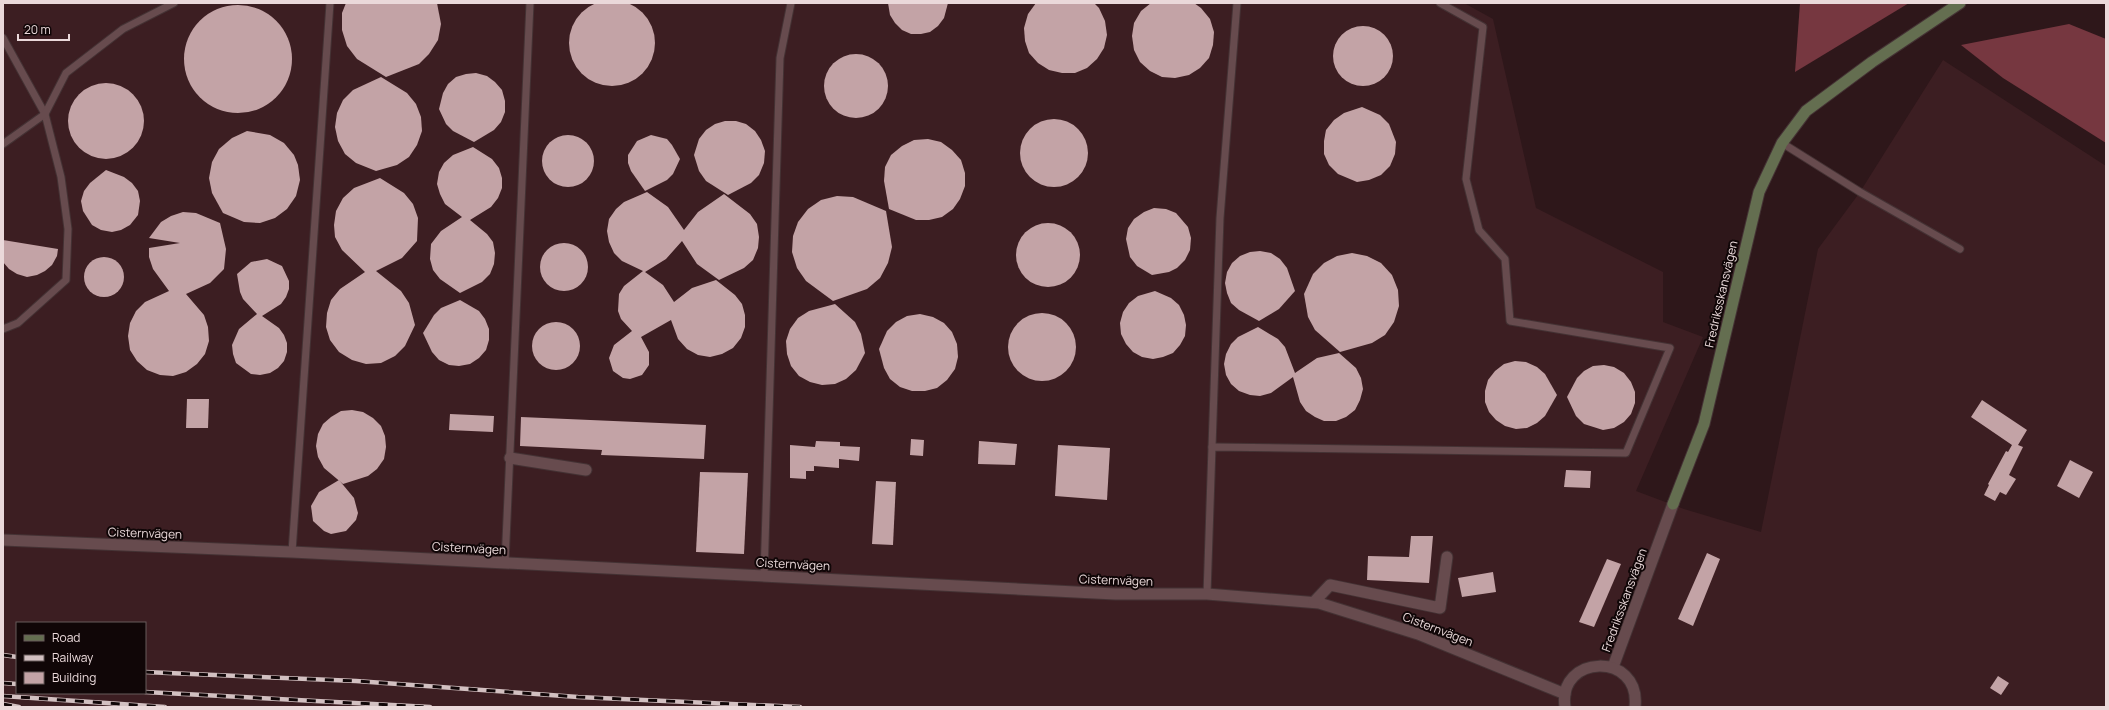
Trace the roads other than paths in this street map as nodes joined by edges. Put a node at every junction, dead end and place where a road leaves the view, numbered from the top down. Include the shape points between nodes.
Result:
1 (174, 3) edge
2 (330, 3) edge
3 (530, 3) edge
4 (791, 3) edge
5 (1237, 3) edge
6 (1440, 3) edge
7 (1960, 3) edge
8 (3, 38) edge
9 (45, 114) junction
10 (1782, 143) junction
11 (3, 144) edge
12 (1960, 249) dead end
13 (3, 329) edge
14 (1212, 447) junction
15 (510, 458) junction
16 (586, 470) dead end
17 (1673, 504) joint
18 (3, 540) edge
19 (292, 552) junction
20 (1447, 557) dead end
21 (505, 563) junction
22 (764, 576) junction
23 (1207, 594) junction
24 (1314, 602) junction
25 (1613, 667) junction
26 (1565, 694) junction
27 (1565, 707) edge
28 (1635, 707) edge

1 - 9 lane via 123,29 66,73
2 - 19 lane
3 - 15 lane
4 - 22 lane via 780,58
5 - 14 lane via 1220,218
6 - 14 lane via 1483,28 1466,179 1479,230 1505,259 1510,321 1670,348 1626,453
7 - 10 main road, Fredriksskansvägen via 1872,62 1806,111
8 - 9 lane
9 - 11 lane
9 - 13 lane via 60,177 68,229 66,280 18,324
10 - 12 lane via 1860,192
10 - 17 main road, Fredriksskansvägen via 1759,192 1704,424
14 - 23 lane
15 - 16 street
15 - 21 lane
17 - 25 street, Fredriksskansvägen
18 - 19 street, Cisternvägen
19 - 21 street, Cisternvägen
20 - 24 street via 1440,608 1330,585
21 - 22 street, Cisternvägen
22 - 23 street, Cisternvägen via 1115,594
23 - 24 street, Cisternvägen
24 - 26 street, Cisternvägen via 1418,634
25 - 26 street via 1588,667 1577,673 1569,682
25 - 28 street via 1622,672 1634,689
26 - 27 street

